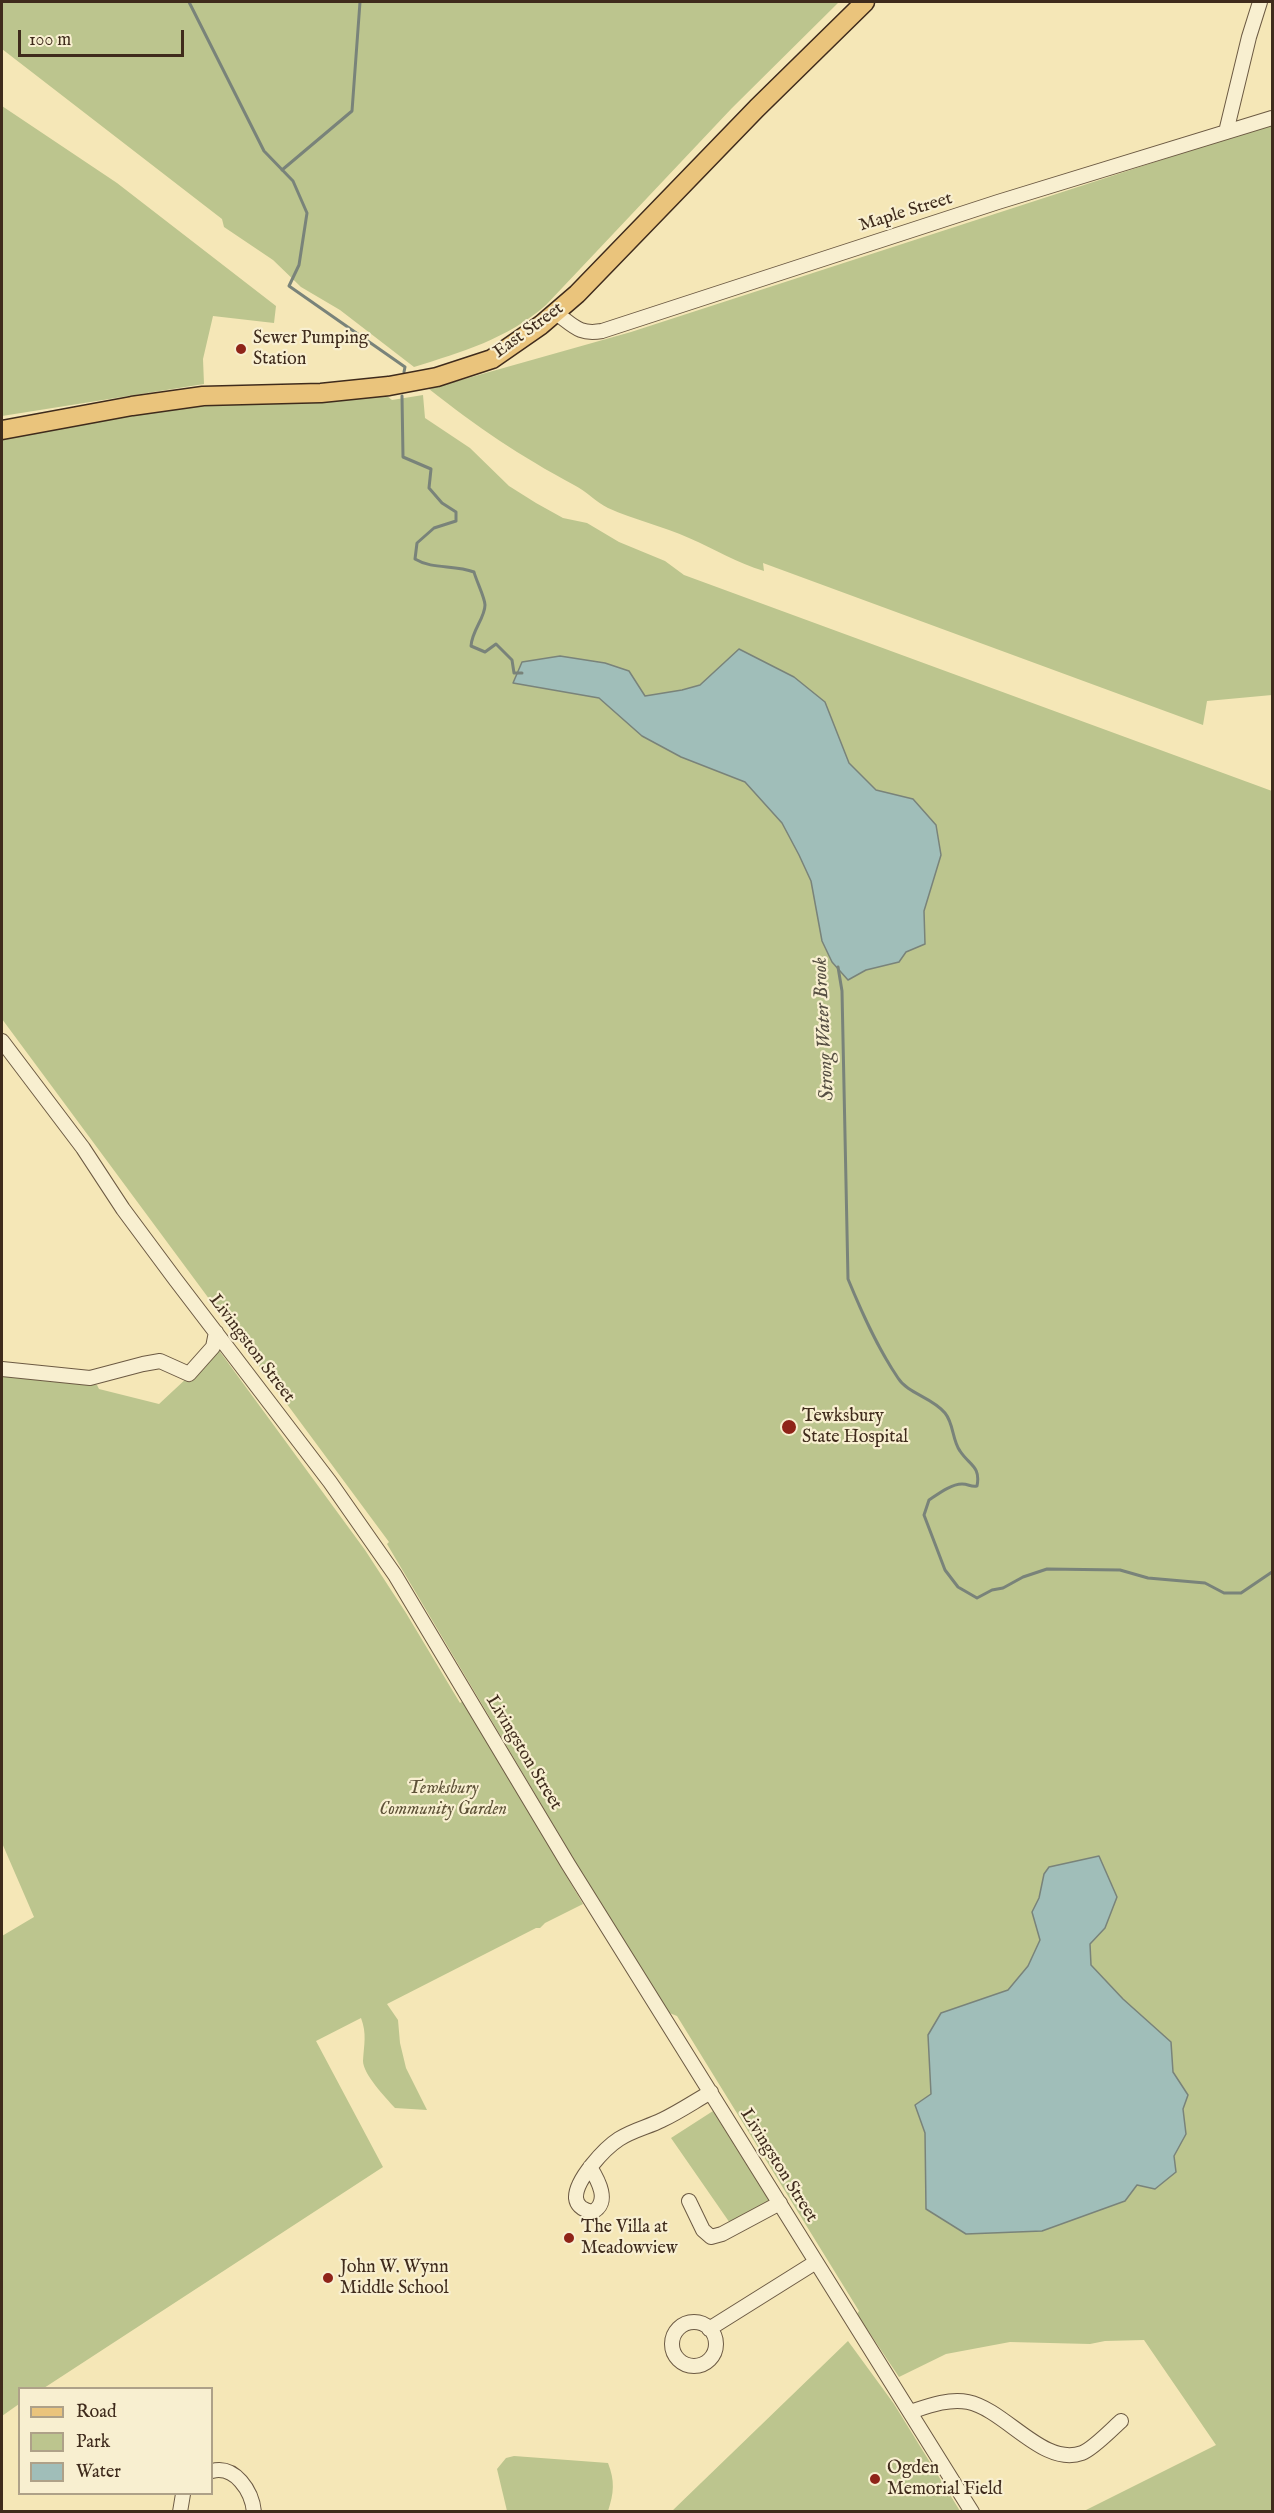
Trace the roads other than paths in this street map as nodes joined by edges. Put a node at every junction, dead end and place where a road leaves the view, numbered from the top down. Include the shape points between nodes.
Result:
1 (865, 2) edge
2 (1260, 2) edge
3 (1272, 118) edge
4 (1226, 132) junction
5 (556, 313) junction
6 (2, 430) edge
7 (2, 1041) edge
8 (216, 1332) junction
9 (2, 1369) edge
10 (711, 2092) junction
11 (590, 2168) dead end
12 (689, 2201) dead end
13 (780, 2203) junction
14 (816, 2262) junction
15 (709, 2329) dead end
16 (910, 2412) junction
17 (1121, 2421) dead end
18 (213, 2470) edge
19 (183, 2495) edge
20 (180, 2511) edge
21 (254, 2511) edge
22 (972, 2511) edge

1 - 5 main road, East Street
2 - 4 street
3 - 4 street, Maple Street
4 - 5 street, Maple Street via 602,331 586,333
5 - 6 main road, East Street via 492,359 411,383 321,393 203,396
7 - 8 street, Livingston Street
8 - 9 street via 213,1347 189,1374 160,1361 90,1378
8 - 10 street, Livingston Street via 330,1482 406,1592 528,1799
10 - 11 street via 663,2120 617,2140
10 - 13 street, Livingston Street
12 - 13 street via 703,2229 711,2236
13 - 14 street, Livingston Street
14 - 15 street
14 - 16 street, Livingston Street
16 - 17 street via 945,2402 969,2402 1002,2417 1045,2449 1065,2454 1083,2452
16 - 22 street, Livingston Street
18 - 21 street via 230,2473 242,2482
19 - 20 street

